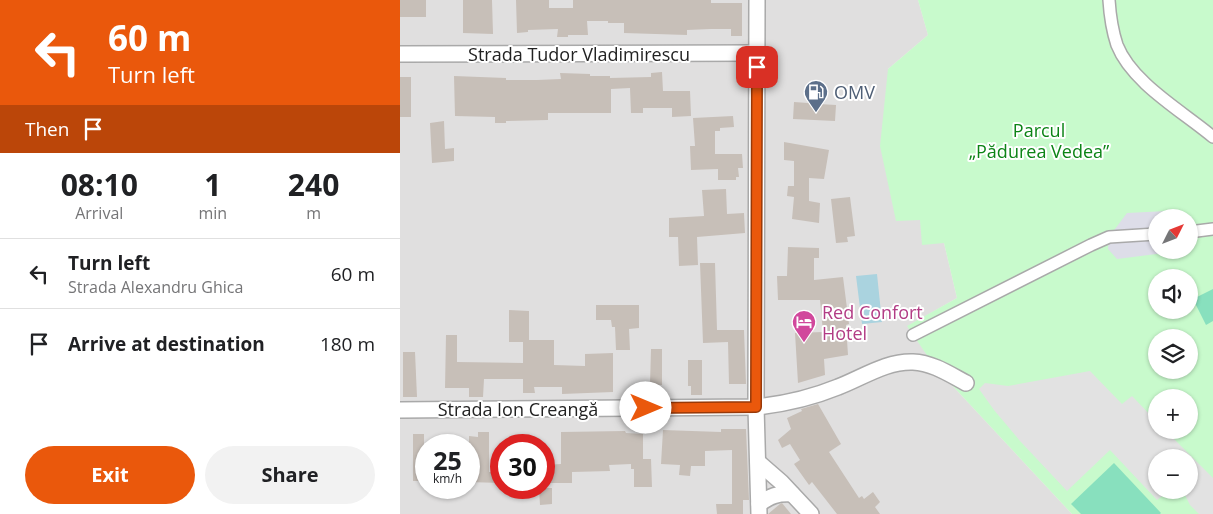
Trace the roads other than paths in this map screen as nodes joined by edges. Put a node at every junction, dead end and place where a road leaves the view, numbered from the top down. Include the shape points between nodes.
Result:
1 (757, 0) edge
2 (1109, 0) edge
3 (757, 53) junction
4 (400, 54) edge
5 (1213, 137) edge
6 (1213, 229) edge
7 (1198, 231) edge
8 (1148, 235) edge
9 (913, 335) dead end
10 (966, 383) dead end
11 (756, 407) junction
12 (400, 410) edge
13 (758, 462) junction
14 (792, 494) junction
15 (759, 509) edge
16 (811, 514) edge

1 - 3 street
2 - 5 street via 1110,22 1127,62 1159,95
3 - 4 street, Strada Tudor Vladimirescu
3 - 11 street
6 - 7 street
8 - 9 street via 1109,237
10 - 11 street, Strada Ion Creangă via 935,367 901,363 807,398
11 - 12 street, Strada Ion Creangă
11 - 13 street
13 - 14 street
13 - 15 street
14 - 15 street via 779,493 769,497
14 - 16 street

